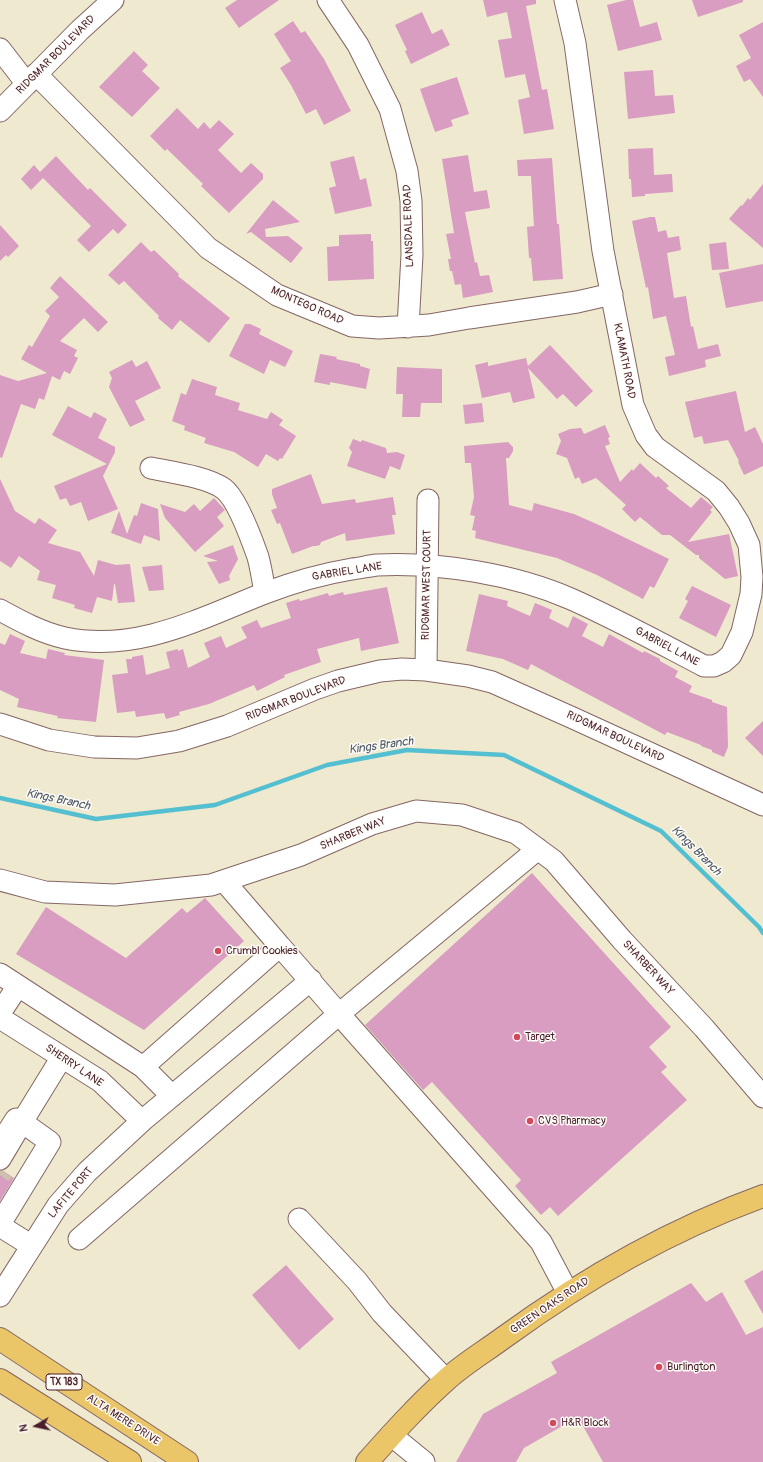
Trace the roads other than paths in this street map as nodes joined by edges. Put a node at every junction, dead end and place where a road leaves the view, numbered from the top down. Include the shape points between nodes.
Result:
1 (113, 0) edge
2 (328, 0) edge
3 (565, 0) edge
4 (0, 49) edge
5 (32, 79) junction
6 (0, 111) edge
7 (612, 294) junction
8 (408, 327) junction
9 (151, 468) dead end
10 (428, 500) dead end
11 (757, 563) edge
12 (428, 566) junction
13 (265, 593) junction
14 (0, 610) edge
15 (714, 666) joint
16 (426, 670) junction
17 (0, 724) edge
18 (763, 805) edge
19 (538, 849) junction
20 (0, 880) edge
21 (224, 881) junction
22 (280, 946) junction
23 (0, 974) edge
24 (310, 980) junction
25 (18, 986) junction
26 (0, 1013) edge
27 (339, 1014) junction
28 (0, 1018) edge
29 (62, 1057) junction
30 (143, 1067) junction
31 (172, 1096) junction
32 (763, 1097) edge
33 (142, 1121) junction
34 (26, 1125) junction
35 (0, 1144) edge
36 (1, 1165) edge
37 (763, 1196) edge
38 (299, 1219) dead end
39 (0, 1225) edge
40 (79, 1239) dead end
41 (32, 1246) junction
42 (568, 1293) junction
43 (0, 1296) edge
44 (0, 1339) edge
45 (0, 1380) edge
46 (446, 1380) junction
47 (391, 1435) junction
48 (130, 1462) edge
49 (187, 1462) edge
50 (367, 1462) edge
51 (424, 1462) edge

1 - 5 street, RIDGMAR BOULEVARD
2 - 8 street, LANSDALE ROAD via 358,45 390,108 407,171 412,255
3 - 7 street, KLAMATH ROAD via 575,43 603,251
4 - 5 street, MONTEGO ROAD
5 - 6 street, RIDGMAR BOULEVARD
5 - 8 street, MONTEGO ROAD via 208,248 277,295 352,326
7 - 8 street, MONTEGO ROAD via 577,302
7 - 11 street, KLAMATH ROAD via 632,405 646,434 654,447 716,491 739,523
9 - 13 street via 201,478 223,488 231,497 258,558
10 - 12 street, RIDGMAR WEST COURT
11 - 15 street, KLAMATH ROAD via 742,632 731,655
12 - 13 street, GABRIEL LANE via 377,565 328,573
12 - 15 street, GABRIEL LANE via 473,571 520,581 569,598 704,666
12 - 16 street, RIDGMAR WEST COURT
13 - 14 street, GABRIEL LANE via 177,629 139,638 96,642 64,638 30,626
16 - 17 street, RIDGMAR BOULEVARD via 380,671 338,681 227,726 180,741 137,748 94,747 49,740
16 - 18 street, RIDGMAR BOULEVARD via 492,682
19 - 21 street, SHARBER WAY via 516,833 462,815 416,811 372,824 301,855
19 - 27 street
19 - 32 street, SHARBER WAY via 554,860
20 - 21 street, SHARBER WAY via 45,892 115,895 211,886
21 - 22 street
22 - 24 street
22 - 30 street
23 - 25 street
24 - 27 street
24 - 31 street, LAFITE PORT
25 - 26 street
25 - 30 street
27 - 40 street
27 - 42 street via 541,1242
28 - 29 street, SHERRY LANE
29 - 33 street, SHERRY LANE via 100,1081
29 - 34 street
30 - 31 street
31 - 33 street, LAFITE PORT
33 - 41 street, LAFITE PORT via 88,1172 58,1205
34 - 35 street via 16,1118
34 - 36 street
34 - 39 street via 50,1142
37 - 42 main road, GREEN OAKS ROAD via 685,1227 624,1258
38 - 46 street via 357,1281 382,1313
39 - 41 street
41 - 43 street, LAFITE PORT
42 - 46 main road, GREEN OAKS ROAD
44 - 49 main road, ALTA MERE DRIVE / TX 183
45 - 48 main road, TX 183
46 - 47 main road, GREEN OAKS ROAD
47 - 50 main road, GREEN OAKS ROAD
47 - 51 street

